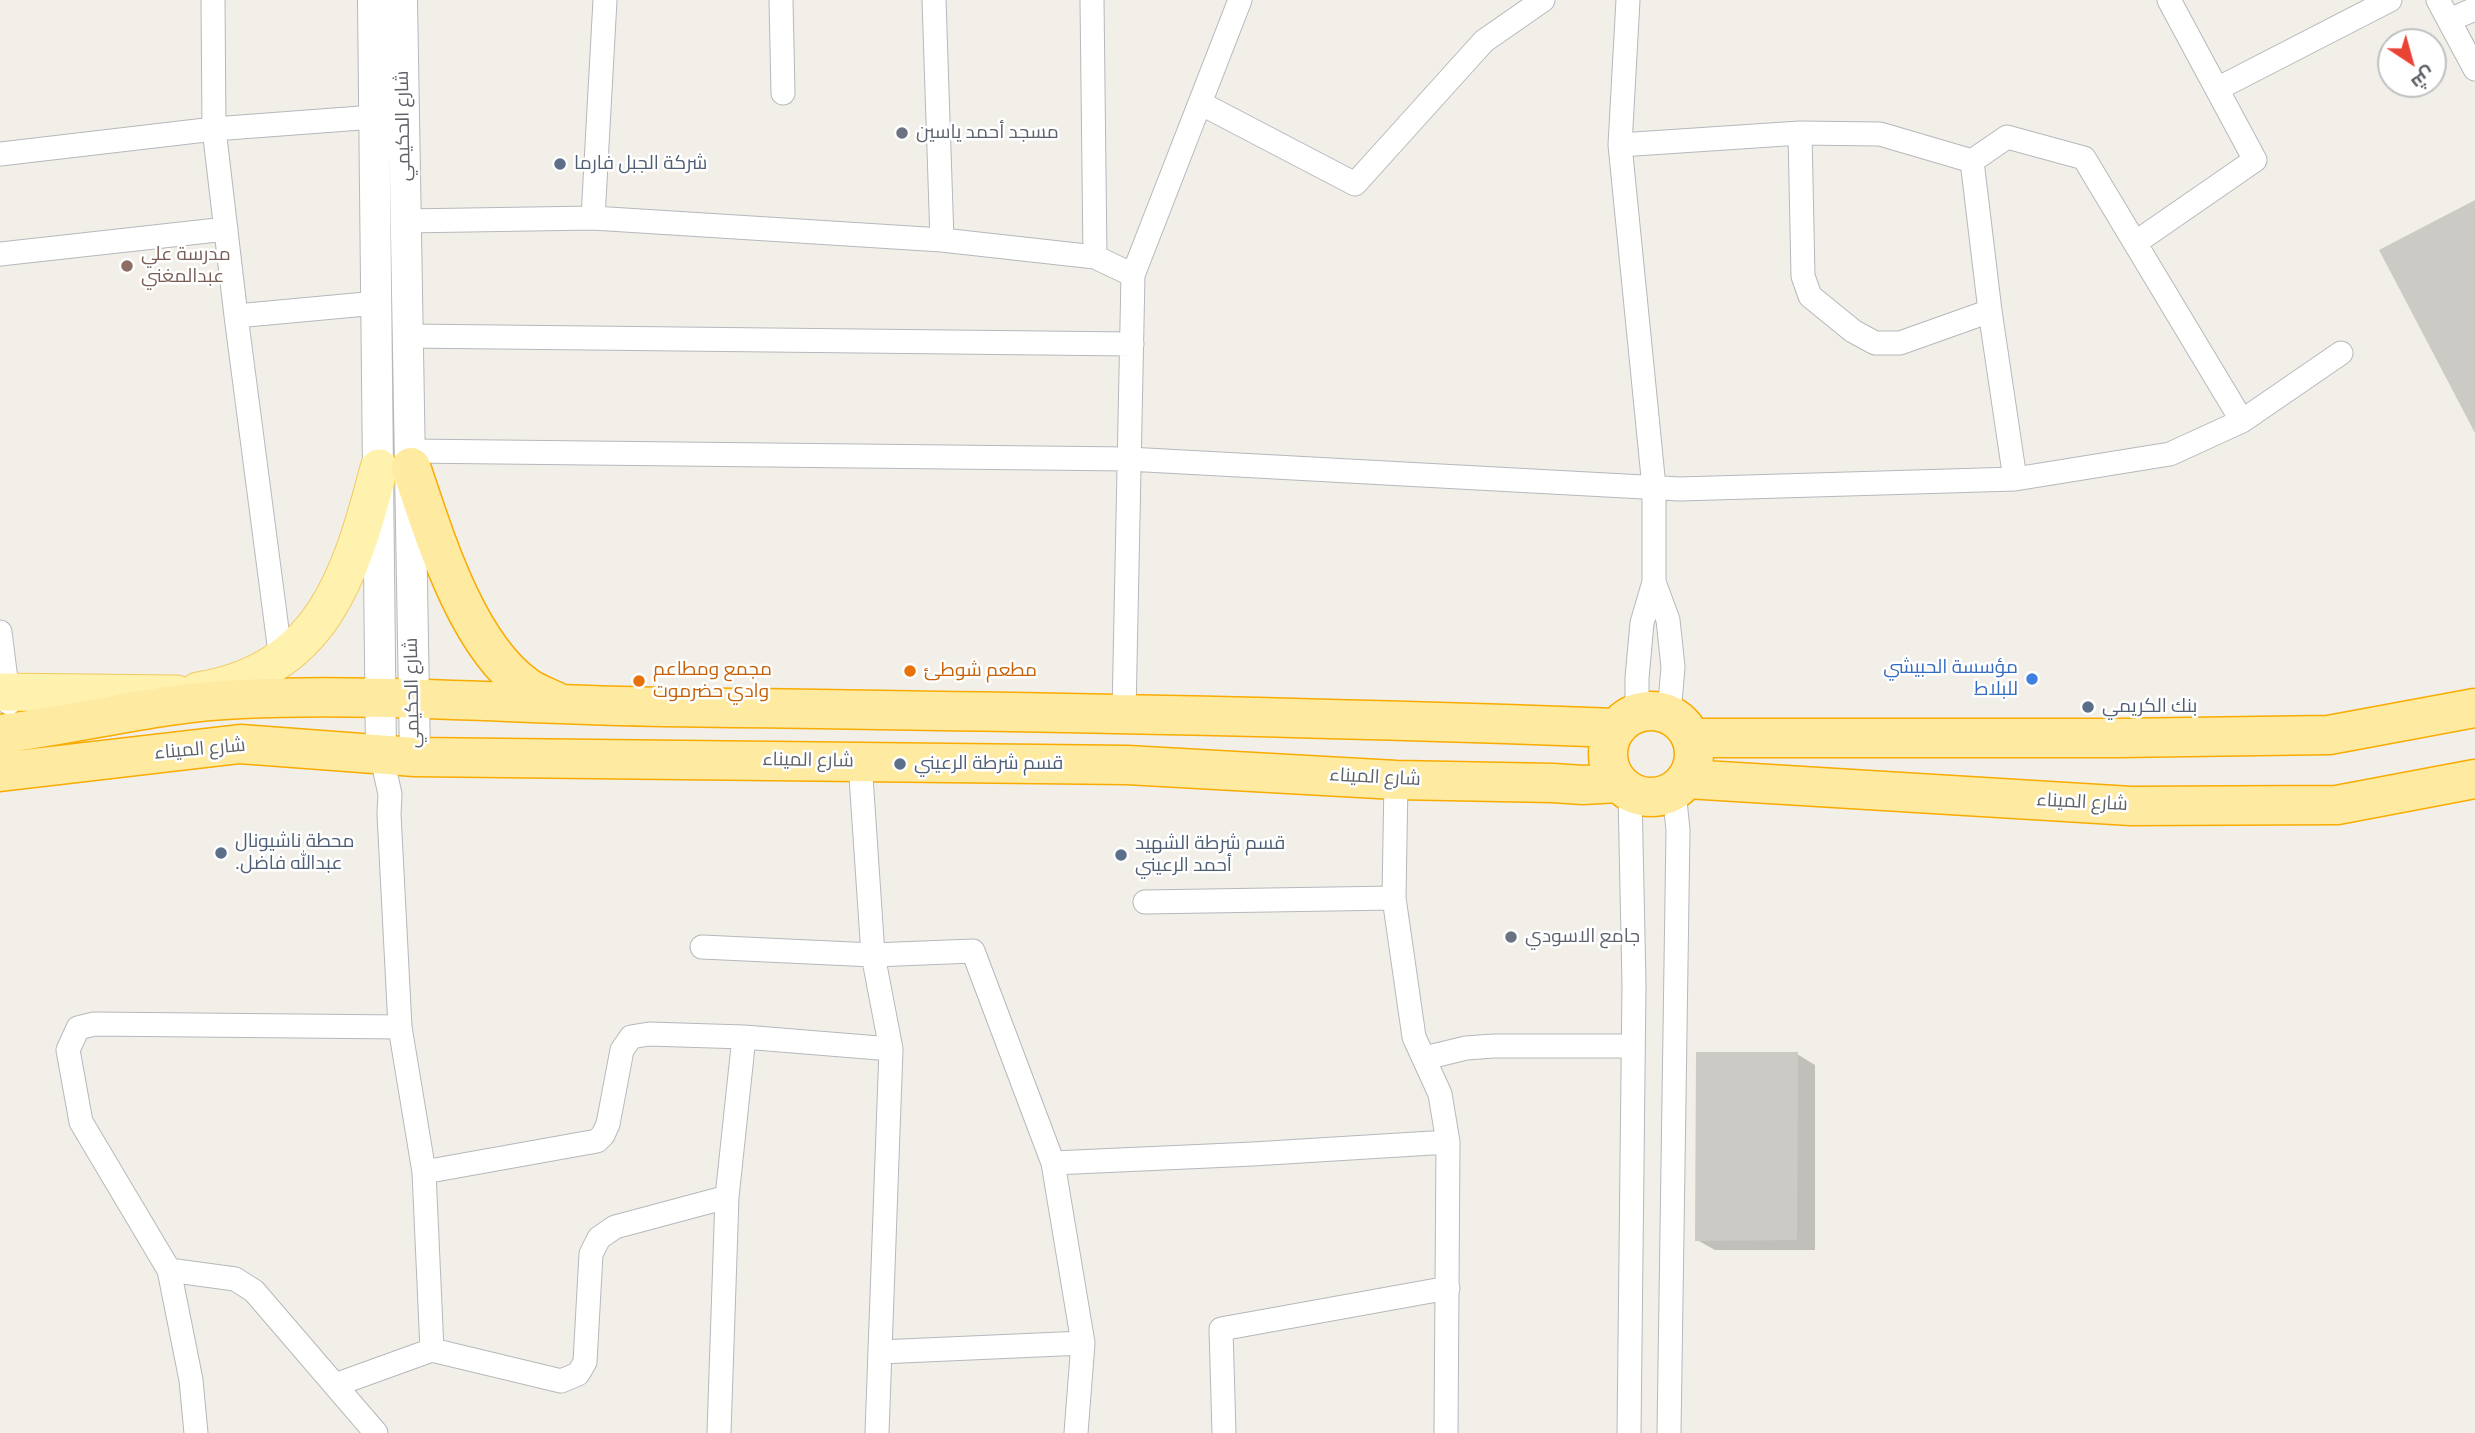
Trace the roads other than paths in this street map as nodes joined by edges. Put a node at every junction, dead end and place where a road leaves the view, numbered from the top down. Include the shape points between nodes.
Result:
1 (214, 0) edge
2 (373, 0) edge
3 (402, 0) edge
4 (605, 0) edge
5 (780, 0) edge
6 (934, 0) edge
7 (1092, 0) edge
8 (1240, 0) edge
9 (1543, 0) edge
10 (1628, 0) edge
11 (2169, 0) edge
12 (2390, 0) edge
13 (2438, 0) edge
14 (2475, 9) edge
15 (2449, 20) junction
16 (2475, 69) edge
17 (2217, 89) junction
18 (783, 93) dead end
19 (1200, 103) junction
20 (374, 117) junction
21 (214, 129) junction
22 (1800, 133) junction
23 (1620, 145) junction
24 (0, 154) edge
25 (1972, 161) junction
26 (593, 218) junction
27 (406, 220) junction
28 (226, 229) junction
29 (942, 240) junction
30 (2135, 243) junction
31 (0, 254) edge
32 (1095, 257) junction
33 (1133, 275) junction
34 (377, 303) junction
35 (1990, 311) junction
36 (236, 316) junction
37 (408, 335) junction
38 (1132, 344) junction
39 (2341, 353) dead end
40 (2242, 421) junction
41 (1128, 459) junction
42 (400, 462) junction
43 (2015, 480) junction
44 (1654, 487) junction
45 (1654, 582) junction
46 (0, 632) edge
47 (281, 660) junction
48 (4, 692) edge
49 (177, 694) junction
50 (241, 699) junction
51 (397, 700) junction
52 (566, 706) junction
53 (2475, 708) edge
54 (1124, 713) junction
55 (1653, 723) junction
56 (8, 752) edge
57 (398, 755) junction
58 (860, 761) junction
59 (2475, 779) edge
60 (1396, 780) junction
61 (1681, 785) junction
62 (1624, 788) junction
63 (390, 794) junction
64 (1394, 898) junction
65 (1145, 902) dead end
66 (702, 947) dead end
67 (873, 955) junction
68 (400, 1027) junction
69 (744, 1037) junction
70 (1632, 1046) junction
71 (891, 1049) junction
72 (1425, 1058) junction
73 (1448, 1142) junction
74 (1053, 1163) junction
75 (424, 1172) junction
76 (727, 1198) junction
77 (169, 1270) junction
78 (1448, 1289) junction
79 (1083, 1343) junction
80 (432, 1350) junction
81 (880, 1352) junction
82 (335, 1385) junction
83 (196, 1433) edge
84 (376, 1433) edge
85 (719, 1433) edge
86 (877, 1433) edge
87 (1076, 1433) edge
88 (1224, 1433) edge
89 (1446, 1433) edge
90 (1629, 1433) edge
91 (1669, 1433) edge

1 - 21 street
2 - 20 street, شارع الحكيمي
3 - 27 street, شارع الحكيمي
4 - 26 street
5 - 18 street
6 - 29 street
7 - 32 street
8 - 19 street
9 - 19 street via 1484,41 1355,184
10 - 23 street
11 - 17 street
12 - 17 street
13 - 15 street
14 - 15 street
15 - 16 street
17 - 30 street via 2255,160
19 - 33 street
20 - 21 street
20 - 34 street, شارع الحكيمي
21 - 24 street
21 - 28 street
22 - 23 street
22 - 25 street via 1880,134
22 - 35 street via 1804,276 1810,296 1875,343 1900,343
23 - 44 street
25 - 30 street via 2007,137 2084,158
25 - 35 street
26 - 27 street
26 - 29 street
27 - 37 street, شارع الحكيمي
28 - 31 street
28 - 36 street
29 - 32 street
30 - 40 street
32 - 33 street
33 - 38 street
34 - 36 street
34 - 42 street, شارع الحكيمي
35 - 43 street
36 - 47 street
37 - 38 street
37 - 42 street, شارع الحكيمي
38 - 41 street
39 - 40 street
40 - 43 street via 2170,454
41 - 42 street
41 - 44 street
41 - 54 street
42 - 47 main road via 364,526 324,616
42 - 51 street, شارع الحكيمي
42 - 52 highway via 461,600 491,650 528,687
43 - 44 street
44 - 45 street
45 - 55 street via 1642,623 1637,678
45 - 55 street via 1668,620 1673,667
46 - 48 street
47 - 49 main road via 225,687
48 - 49 main road
48 - 56 street
49 - 50 main road
50 - 51 highway
50 - 56 highway via 167,706
51 - 52 highway
51 - 57 street, شارع الحكيمي
52 - 54 highway
53 - 55 highway via 2329,735 2119,738
54 - 55 highway
55 - 61 highway via 1695,758
55 - 62 highway via 1608,746 1609,766
56 - 57 highway, شارع الميناء via 240,744
57 - 58 highway, شارع الميناء
57 - 63 street, شارع الحكيمي
57 - 63 street, شارع الحكيمي
58 - 60 highway, شارع الميناء via 1127,765
58 - 67 street
59 - 61 highway, شارع الميناء via 2337,805 2131,806
60 - 62 highway, شارع الميناء
60 - 64 street
61 - 62 highway via 1660,797 1645,798
61 - 91 street
62 - 70 street via 1634,985
63 - 68 street
64 - 65 street
64 - 72 street via 1414,1037
66 - 67 street
67 - 71 street
67 - 74 street via 973,951
68 - 75 street
68 - 77 street via 94,1024 78,1028 68,1050 81,1122
69 - 71 street
69 - 75 street via 631,1037 622,1050 608,1124 597,1141
69 - 76 street
70 - 72 street via 1494,1046
70 - 90 street
71 - 81 street
72 - 73 street via 1440,1094
73 - 74 street
73 - 78 street
74 - 79 street
75 - 80 street
76 - 80 street via 615,1227 599,1238 592,1254 585,1362 578,1374 561,1381
76 - 85 street
77 - 82 street via 235,1279 254,1291
77 - 83 street via 191,1380
78 - 88 street via 1221,1329
78 - 89 street
79 - 81 street
79 - 87 street
80 - 82 street
81 - 86 street
82 - 84 street

